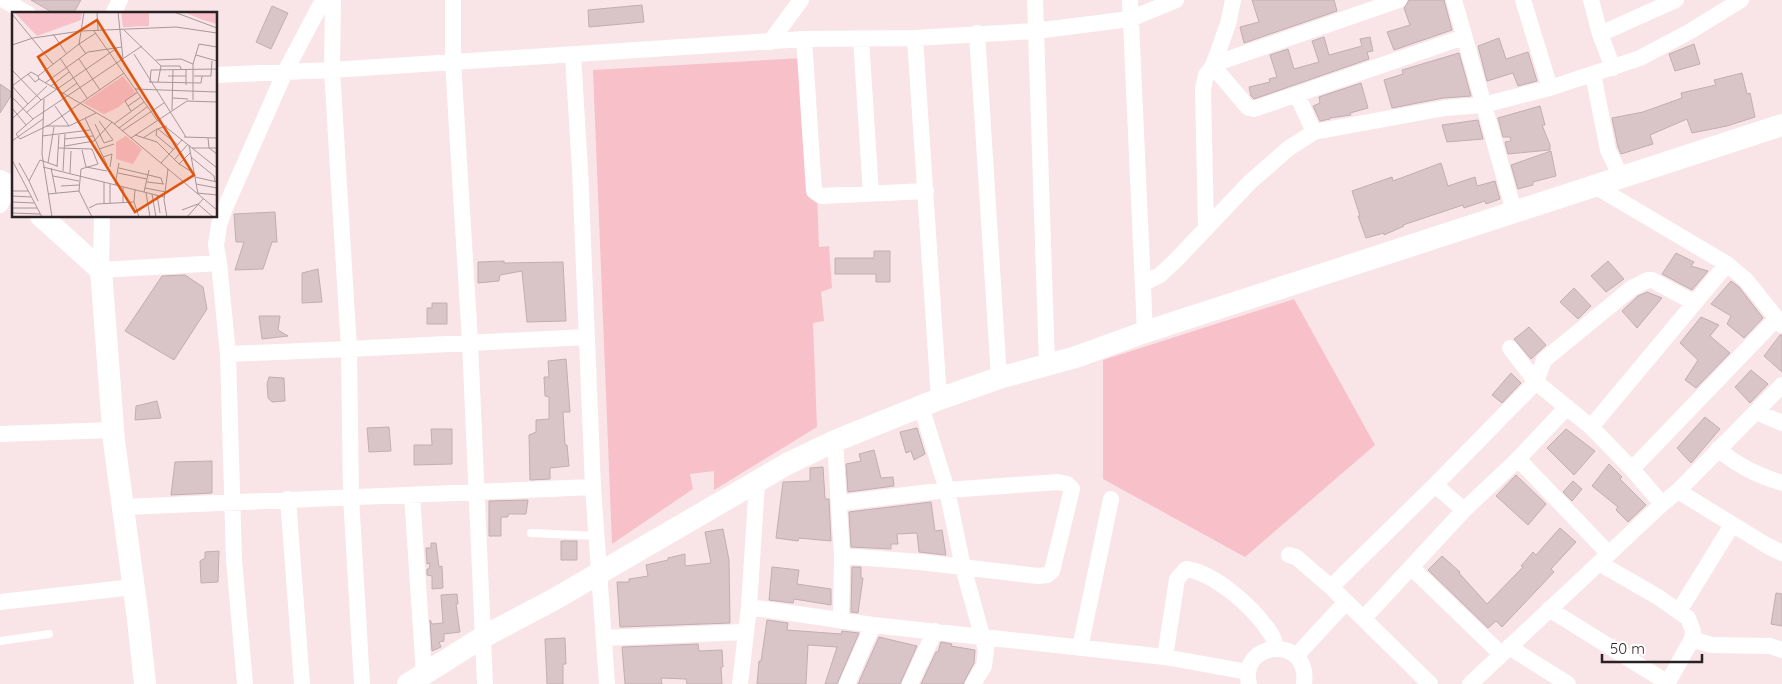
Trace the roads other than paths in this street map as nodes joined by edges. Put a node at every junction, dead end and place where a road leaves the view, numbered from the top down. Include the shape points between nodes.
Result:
1 (4, 0) edge
2 (120, 0) edge
3 (323, 0) edge
4 (333, 0) edge
5 (453, 0) edge
6 (801, 0) edge
7 (1035, 0) edge
8 (1130, 0) edge
9 (1176, 0) edge
10 (1233, 0) edge
11 (1399, 0) edge
12 (1454, 0) edge
13 (1523, 0) edge
14 (1591, 0) edge
15 (1676, 0) edge
16 (1741, 0) edge
17 (25, 12) edge
18 (114, 12) edge
19 (1130, 20) junction
20 (1035, 31) junction
21 (977, 34) junction
22 (1600, 34) junction
23 (1464, 37) junction
24 (915, 38) junction
25 (804, 39) junction
26 (861, 39) junction
27 (770, 42) junction
28 (574, 56) junction
29 (453, 62) junction
30 (1214, 65) junction
31 (1613, 68) junction
32 (332, 70) junction
33 (285, 72) junction
34 (1593, 74) junction
35 (218, 75) edge
36 (1550, 88) junction
37 (1297, 95) junction
38 (1483, 105) junction
39 (1782, 125) edge
40 (1314, 132) junction
41 (1621, 177) junction
42 (1594, 186) junction
43 (926, 191) junction
44 (870, 194) junction
45 (1514, 211) junction
46 (43, 218) edge
47 (102, 218) edge
48 (1206, 229) junction
49 (219, 263) junction
50 (1727, 264) junction
51 (102, 270) junction
52 (1144, 283) junction
53 (1695, 303) junction
54 (1780, 322) edge
55 (1145, 332) junction
56 (587, 337) junction
57 (470, 342) junction
58 (1510, 348) dead end
59 (348, 350) junction
60 (228, 354) junction
61 (1047, 365) junction
62 (999, 378) junction
63 (1536, 382) junction
64 (1782, 385) edge
65 (930, 402) junction
66 (1567, 407) junction
67 (1756, 412) junction
68 (1782, 423) edge
69 (1591, 427) junction
70 (113, 430) junction
71 (0, 434) edge
72 (835, 441) junction
73 (1718, 449) junction
74 (1518, 460) junction
75 (1632, 469) junction
76 (757, 482) junction
77 (1782, 483) edge
78 (1435, 485) junction
79 (593, 487) junction
80 (947, 490) junction
81 (476, 491) junction
82 (1678, 492) junction
83 (412, 495) junction
84 (352, 497) junction
85 (288, 499) junction
86 (1111, 499) dead end
87 (233, 503) junction
88 (839, 503) junction
89 (1662, 504) junction
90 (124, 507) junction
91 (1464, 510) junction
92 (1732, 525) junction
93 (531, 533) dead end
94 (597, 536) junction
95 (1782, 553) edge
96 (1289, 555) dead end
97 (842, 556) junction
98 (1604, 559) junction
99 (963, 566) junction
100 (1412, 568) junction
101 (599, 572) junction
102 (133, 587) junction
103 (1331, 587) junction
104 (0, 602) edge
105 (1346, 602) junction
106 (748, 606) junction
107 (1549, 609) junction
108 (1679, 611) junction
109 (1364, 618) junction
110 (841, 621) junction
111 (873, 625) junction
112 (935, 631) junction
113 (744, 632) junction
114 (49, 634) dead end
115 (982, 636) junction
116 (483, 637) junction
117 (604, 638) junction
118 (1692, 639) junction
119 (0, 641) edge
120 (1080, 648) junction
121 (1276, 648) junction
122 (1505, 650) junction
123 (1782, 650) edge
124 (1165, 656) junction
125 (1296, 656) junction
126 (1248, 678) edge
127 (416, 679) edge
128 (1309, 682) edge
129 (145, 684) edge
130 (245, 684) edge
131 (302, 684) edge
132 (362, 684) edge
133 (485, 684) edge
134 (607, 684) edge
135 (740, 684) edge
136 (847, 684) edge
137 (910, 684) edge
138 (974, 684) edge
139 (1430, 684) edge
140 (1470, 684) edge
141 (1568, 684) edge
142 (1668, 684) edge

1 - 17 street
2 - 18 street
3 - 33 street
4 - 32 street
5 - 29 street
6 - 27 street
7 - 20 street
8 - 19 street
9 - 19 street
10 - 30 street
11 - 30 street
12 - 23 street
13 - 36 street
14 - 22 street
15 - 22 street
16 - 31 street via 1665,45
19 - 20 street
19 - 52 street
20 - 21 street
20 - 61 street
21 - 24 street
21 - 62 street
22 - 31 street
23 - 37 street
23 - 38 street
24 - 26 street
24 - 43 street
25 - 26 street
25 - 27 street
25 - 44 street via 814,191 821,196
26 - 44 street
27 - 28 street
28 - 29 street
28 - 56 street
29 - 32 street
29 - 57 street
30 - 37 street via 1249,108
30 - 48 street via 1203,89
31 - 34 street
32 - 33 street
32 - 59 street
33 - 35 street
33 - 49 street via 218,225 216,245
34 - 36 street
34 - 41 street via 1608,150
36 - 38 street
37 - 40 street
38 - 40 street via 1445,108
38 - 45 street
39 - 41 main road
40 - 48 street via 1289,148 1250,182
41 - 42 main road
42 - 45 main road
42 - 50 street
43 - 44 street
43 - 65 street
45 - 55 main road
46 - 51 main road
47 - 51 street
48 - 52 street via 1160,275
49 - 51 street
49 - 60 street
50 - 53 street
50 - 54 street via 1746,280
51 - 70 main road
52 - 55 street
53 - 63 street via 1652,280 1642,283 1544,360
53 - 69 street
54 - 75 street
55 - 61 main road
56 - 57 street
56 - 79 street
57 - 59 street
57 - 81 street
58 - 63 street
59 - 60 street
59 - 84 street
60 - 87 street
61 - 62 main road
62 - 65 main road
63 - 66 street
63 - 78 street
64 - 67 street
65 - 72 main road
65 - 80 street
66 - 69 street
66 - 74 street
67 - 68 street
67 - 73 street
69 - 75 street
70 - 71 street
70 - 90 main road
72 - 76 main road
72 - 88 street
73 - 77 street via 1753,473
73 - 82 street
74 - 91 street
74 - 98 street
75 - 89 street
76 - 101 main road
76 - 106 street
78 - 91 street
78 - 103 street
79 - 81 street
79 - 94 street
80 - 88 street
80 - 99 street
80 - 99 street via 1058,482 1072,489 1052,571 1047,575
81 - 83 street
81 - 116 street
82 - 89 street
82 - 92 street
83 - 84 street
83 - 127 street
84 - 85 street
84 - 132 street
85 - 87 street
85 - 131 street
86 - 120 street
87 - 90 street
87 - 130 street via 234,560
88 - 97 street
89 - 98 street
90 - 102 main road
91 - 100 street
92 - 95 street
92 - 108 street
93 - 94 lane
94 - 101 street
96 - 103 street via 1296,557
97 - 99 street
97 - 110 street
98 - 107 street
98 - 108 street
99 - 115 street
100 - 109 street
100 - 122 street
101 - 116 main road
101 - 117 street
102 - 104 street
102 - 129 main road
103 - 105 street
105 - 109 street
105 - 125 street
106 - 110 street
106 - 113 street
107 - 122 street
107 - 142 street
108 - 118 street via 1688,618
109 - 139 street
110 - 111 street
111 - 112 street
111 - 136 street
112 - 115 street
112 - 137 street
113 - 117 street
113 - 135 street
114 - 119 lane
115 - 120 street
115 - 138 street via 986,650 984,666
116 - 127 main road
116 - 133 street
117 - 134 street
118 - 123 street via 1711,645 1770,646
118 - 142 street
120 - 124 street
121 - 124 street via 1272,635 1243,601 1213,580 1186,569 1177,579
121 - 125 street
121 - 126 street via 1266,650 1251,662
122 - 140 street
122 - 141 street
124 - 126 street
125 - 128 street

